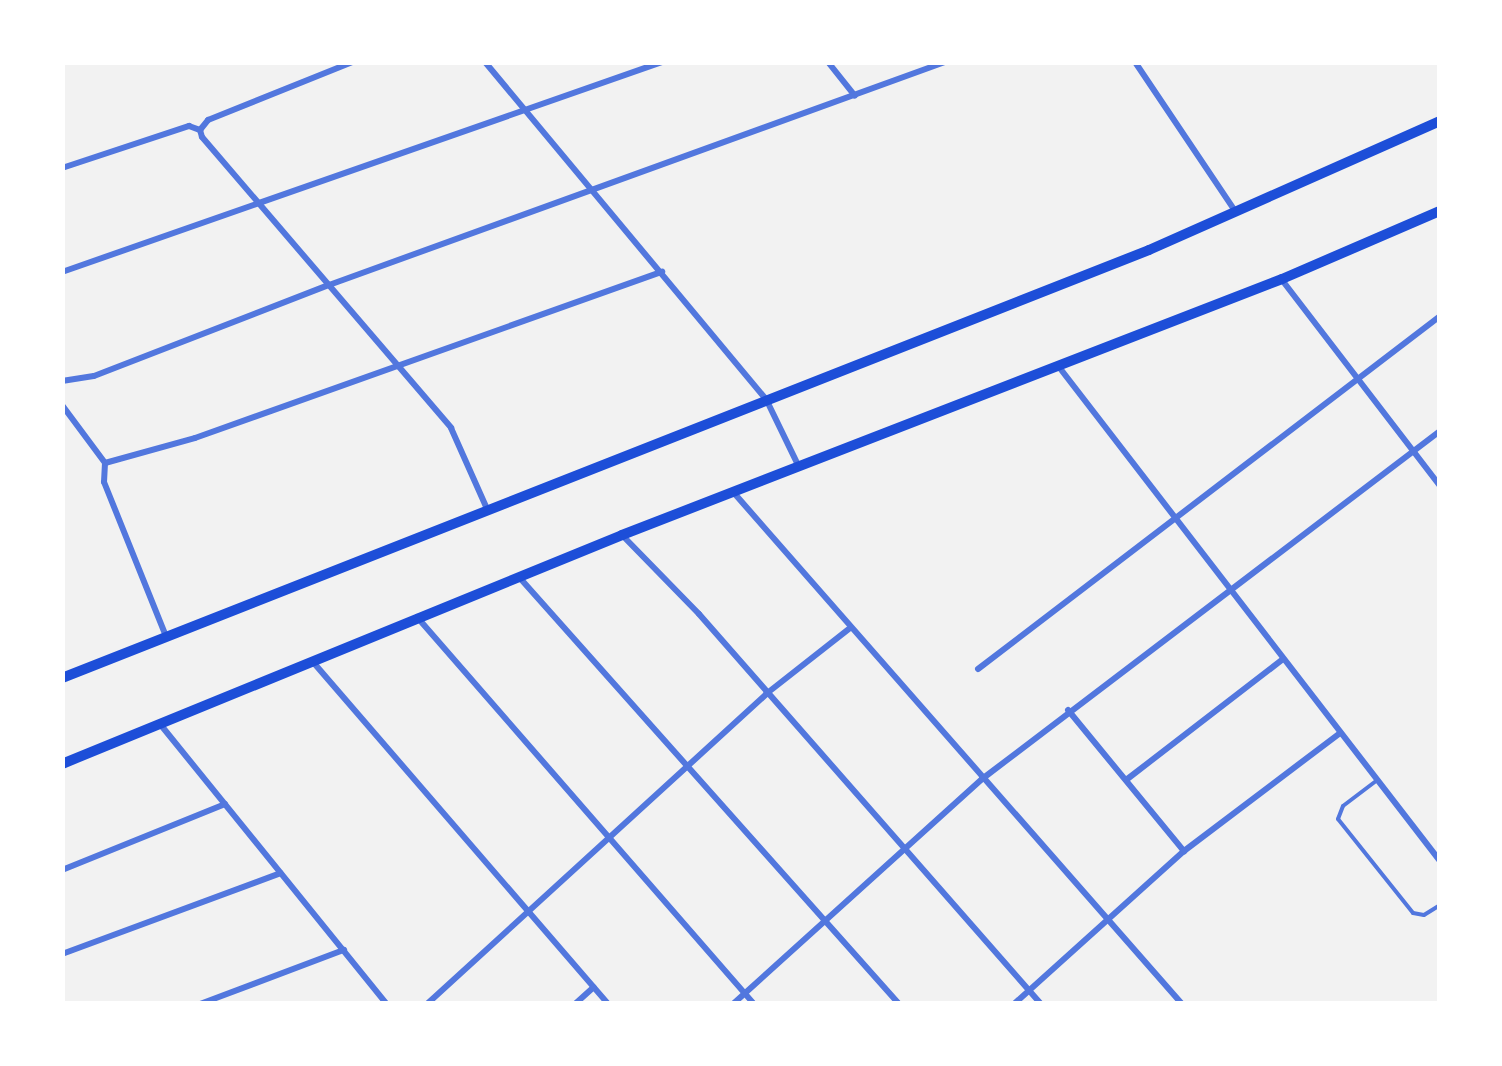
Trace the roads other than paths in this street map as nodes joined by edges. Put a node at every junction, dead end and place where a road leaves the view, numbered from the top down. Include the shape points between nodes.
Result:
1 (352, 62) edge
2 (486, 62) edge
3 (662, 62) edge
4 (828, 62) edge
5 (945, 62) edge
6 (1136, 62) edge
7 (856, 96) junction
8 (524, 109) junction
9 (1440, 121) edge
10 (200, 130) junction
11 (62, 168) edge
12 (592, 189) junction
13 (259, 203) junction
14 (1440, 211) edge
15 (1236, 213) junction
16 (62, 272) edge
17 (662, 272) junction
18 (1282, 279) junction
19 (329, 284) junction
20 (1440, 316) edge
21 (398, 364) junction
22 (1058, 366) junction
23 (1358, 378) junction
24 (62, 381) edge
25 (766, 399) junction
26 (62, 405) edge
27 (1440, 431) edge
28 (1412, 451) junction
29 (105, 463) junction
30 (799, 468) junction
31 (1440, 486) edge
32 (734, 493) junction
33 (488, 509) junction
34 (1176, 517) junction
35 (622, 536) junction
36 (519, 577) junction
37 (1227, 590) junction
38 (416, 618) junction
39 (849, 629) junction
40 (167, 637) junction
41 (1283, 659) junction
42 (313, 662) junction
43 (978, 668) dead end
44 (62, 678) edge
45 (766, 694) junction
46 (1068, 710) junction
47 (160, 724) junction
48 (1340, 733) junction
49 (62, 764) edge
50 (688, 765) junction
51 (982, 779) junction
52 (1126, 780) junction
53 (1376, 781) junction
54 (225, 804) junction
55 (608, 835) junction
56 (904, 851) junction
57 (1184, 851) junction
58 (1440, 861) edge
59 (62, 870) edge
60 (281, 873) junction
61 (1440, 905) edge
62 (528, 911) junction
63 (827, 919) junction
64 (1106, 920) junction
65 (344, 950) junction
66 (62, 954) edge
67 (594, 987) junction
68 (1029, 990) junction
69 (745, 992) junction
70 (200, 1004) edge
71 (387, 1004) edge
72 (427, 1004) edge
73 (575, 1004) edge
74 (608, 1004) edge
75 (733, 1004) edge
76 (754, 1004) edge
77 (899, 1004) edge
78 (1014, 1004) edge
79 (1041, 1004) edge
80 (1182, 1004) edge

1 - 10 street via 208,120
2 - 8 street
3 - 8 street
4 - 7 street
5 - 7 street
6 - 15 street
7 - 12 street
8 - 12 street
8 - 13 street
9 - 15 main road
10 - 11 street via 189,126
10 - 13 street
12 - 17 street
12 - 19 street
13 - 16 street
13 - 19 street
14 - 18 main road
15 - 25 main road
17 - 21 street
17 - 25 street
18 - 22 main road
18 - 23 street
19 - 21 street
19 - 24 street via 94,376
20 - 23 street
21 - 29 street
21 - 33 street via 451,428
22 - 30 main road
22 - 34 street
23 - 28 street
23 - 34 street
25 - 30 street
25 - 33 main road
26 - 29 street
27 - 28 street
28 - 31 street
28 - 37 street
29 - 40 street via 104,482
30 - 32 main road
32 - 35 main road
32 - 39 street
33 - 40 main road
34 - 37 street
34 - 43 street
35 - 36 main road
35 - 45 street
36 - 38 main road
36 - 50 street
37 - 41 street
37 - 46 street
38 - 42 main road
38 - 55 street
39 - 45 street
39 - 51 street
40 - 44 main road
41 - 48 street
41 - 52 street
42 - 47 main road
42 - 62 street
45 - 50 street
45 - 56 street
46 - 51 street
46 - 52 street
47 - 49 main road
47 - 54 street
48 - 53 street
48 - 57 street
50 - 55 street
50 - 63 street
51 - 56 street
51 - 64 street
52 - 57 street
53 - 58 street
53 - 61 lane via 1343,806 1338,819 1413,914
54 - 59 street
54 - 60 street
55 - 62 street
55 - 69 street
56 - 63 street
56 - 68 street
57 - 64 street
60 - 65 street
60 - 66 street
62 - 67 street
62 - 72 street
63 - 69 street
63 - 77 street
64 - 68 street
64 - 80 street
65 - 70 street
65 - 71 street
67 - 73 street
67 - 74 street
68 - 78 street
68 - 79 street
69 - 75 street
69 - 76 street

